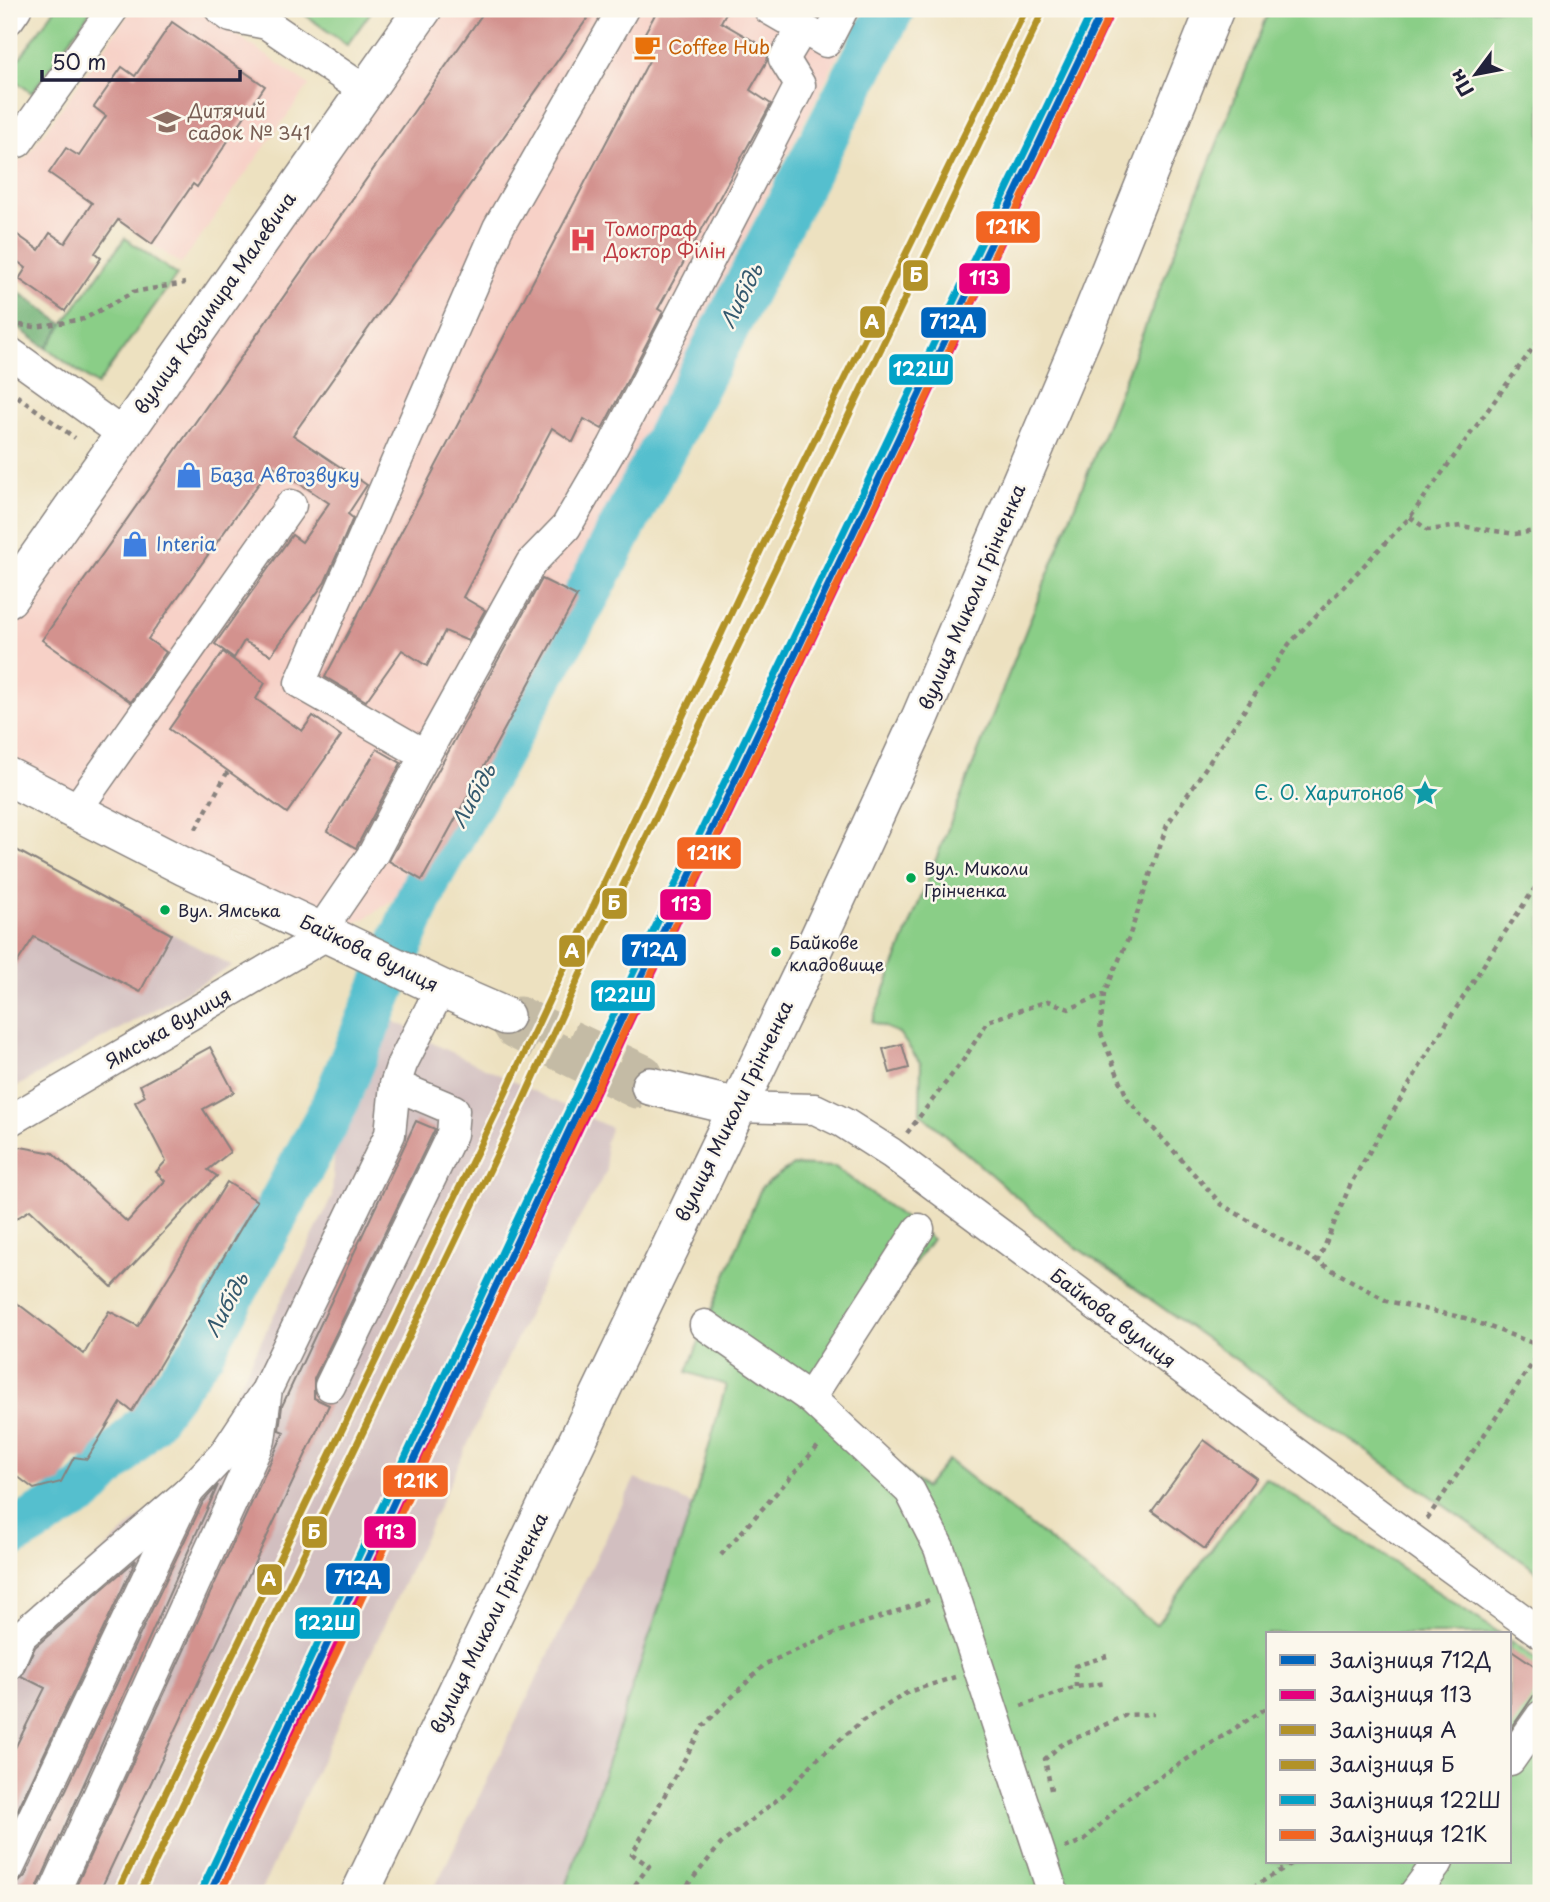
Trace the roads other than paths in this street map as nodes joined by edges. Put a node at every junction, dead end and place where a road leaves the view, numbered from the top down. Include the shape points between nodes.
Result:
1 (16, 9) edge
2 (113, 9) edge
3 (220, 9) edge
4 (423, 9) edge
5 (623, 9) edge
6 (769, 9) edge
7 (843, 9) edge
8 (1214, 9) edge
9 (263, 16) edge
10 (9, 19) edge
11 (802, 29) junction
12 (364, 90) junction
13 (18, 142) dead end
14 (9, 352) edge
15 (123, 435) junction
16 (291, 505) dead end
17 (9, 598) edge
18 (425, 755) junction
19 (9, 777) edge
20 (76, 810) junction
21 (335, 937) junction
22 (439, 987) junction
23 (505, 1016) tunnel mouth
24 (395, 1085) junction
25 (650, 1086) dead end
26 (737, 1107) junction
27 (9, 1121) edge
28 (919, 1229) dead end
29 (705, 1325) dead end
30 (330, 1386) dead end
31 (267, 1389) junction
32 (810, 1398) junction
33 (188, 1492) junction
34 (1541, 1633) edge
35 (9, 1664) edge
36 (1541, 1716) edge
37 (1512, 1757) edge
38 (1436, 1864) edge
39 (9, 1868) edge
40 (54, 1893) edge
41 (359, 1893) edge
42 (1053, 1893) edge
43 (1415, 1893) edge

1 - 10 street
2 - 13 street
3 - 9 street via 231,17
4 - 12 main road, вулиця Казимира Малевича
5 - 18 street via 498,228 300,682
6 - 11 street
7 - 11 street via 825,42
8 - 26 main road, вулиця Миколи Грінченка via 1090,319 920,718
9 - 12 street
11 - 18 street via 784,59 800,85 613,446 566,527 531,563
12 - 15 main road, вулиця Казимира Малевича
14 - 15 street
15 - 17 main road, вулиця Казимира Малевича
16 - 20 street
18 - 21 street
19 - 20 main road, Байкова вулиця
20 - 21 main road, Байкова вулиця
21 - 22 main road, Байкова вулиця
21 - 27 street, Ямська вулиця
22 - 23 main road, Байкова вулиця
22 - 24 street
24 - 30 street via 454,1110 452,1134
24 - 31 street via 390,1134
25 - 26 main road, Байкова вулиця
26 - 34 street, Байкова вулиця via 814,1109 891,1153
26 - 41 main road, вулиця Миколи Грінченка
28 - 32 street
29 - 32 street
31 - 33 street via 224,1454
31 - 40 street via 260,1440
32 - 42 street via 910,1491 939,1548
33 - 35 street via 21,1636
33 - 39 street
36 - 37 street
38 - 43 street

